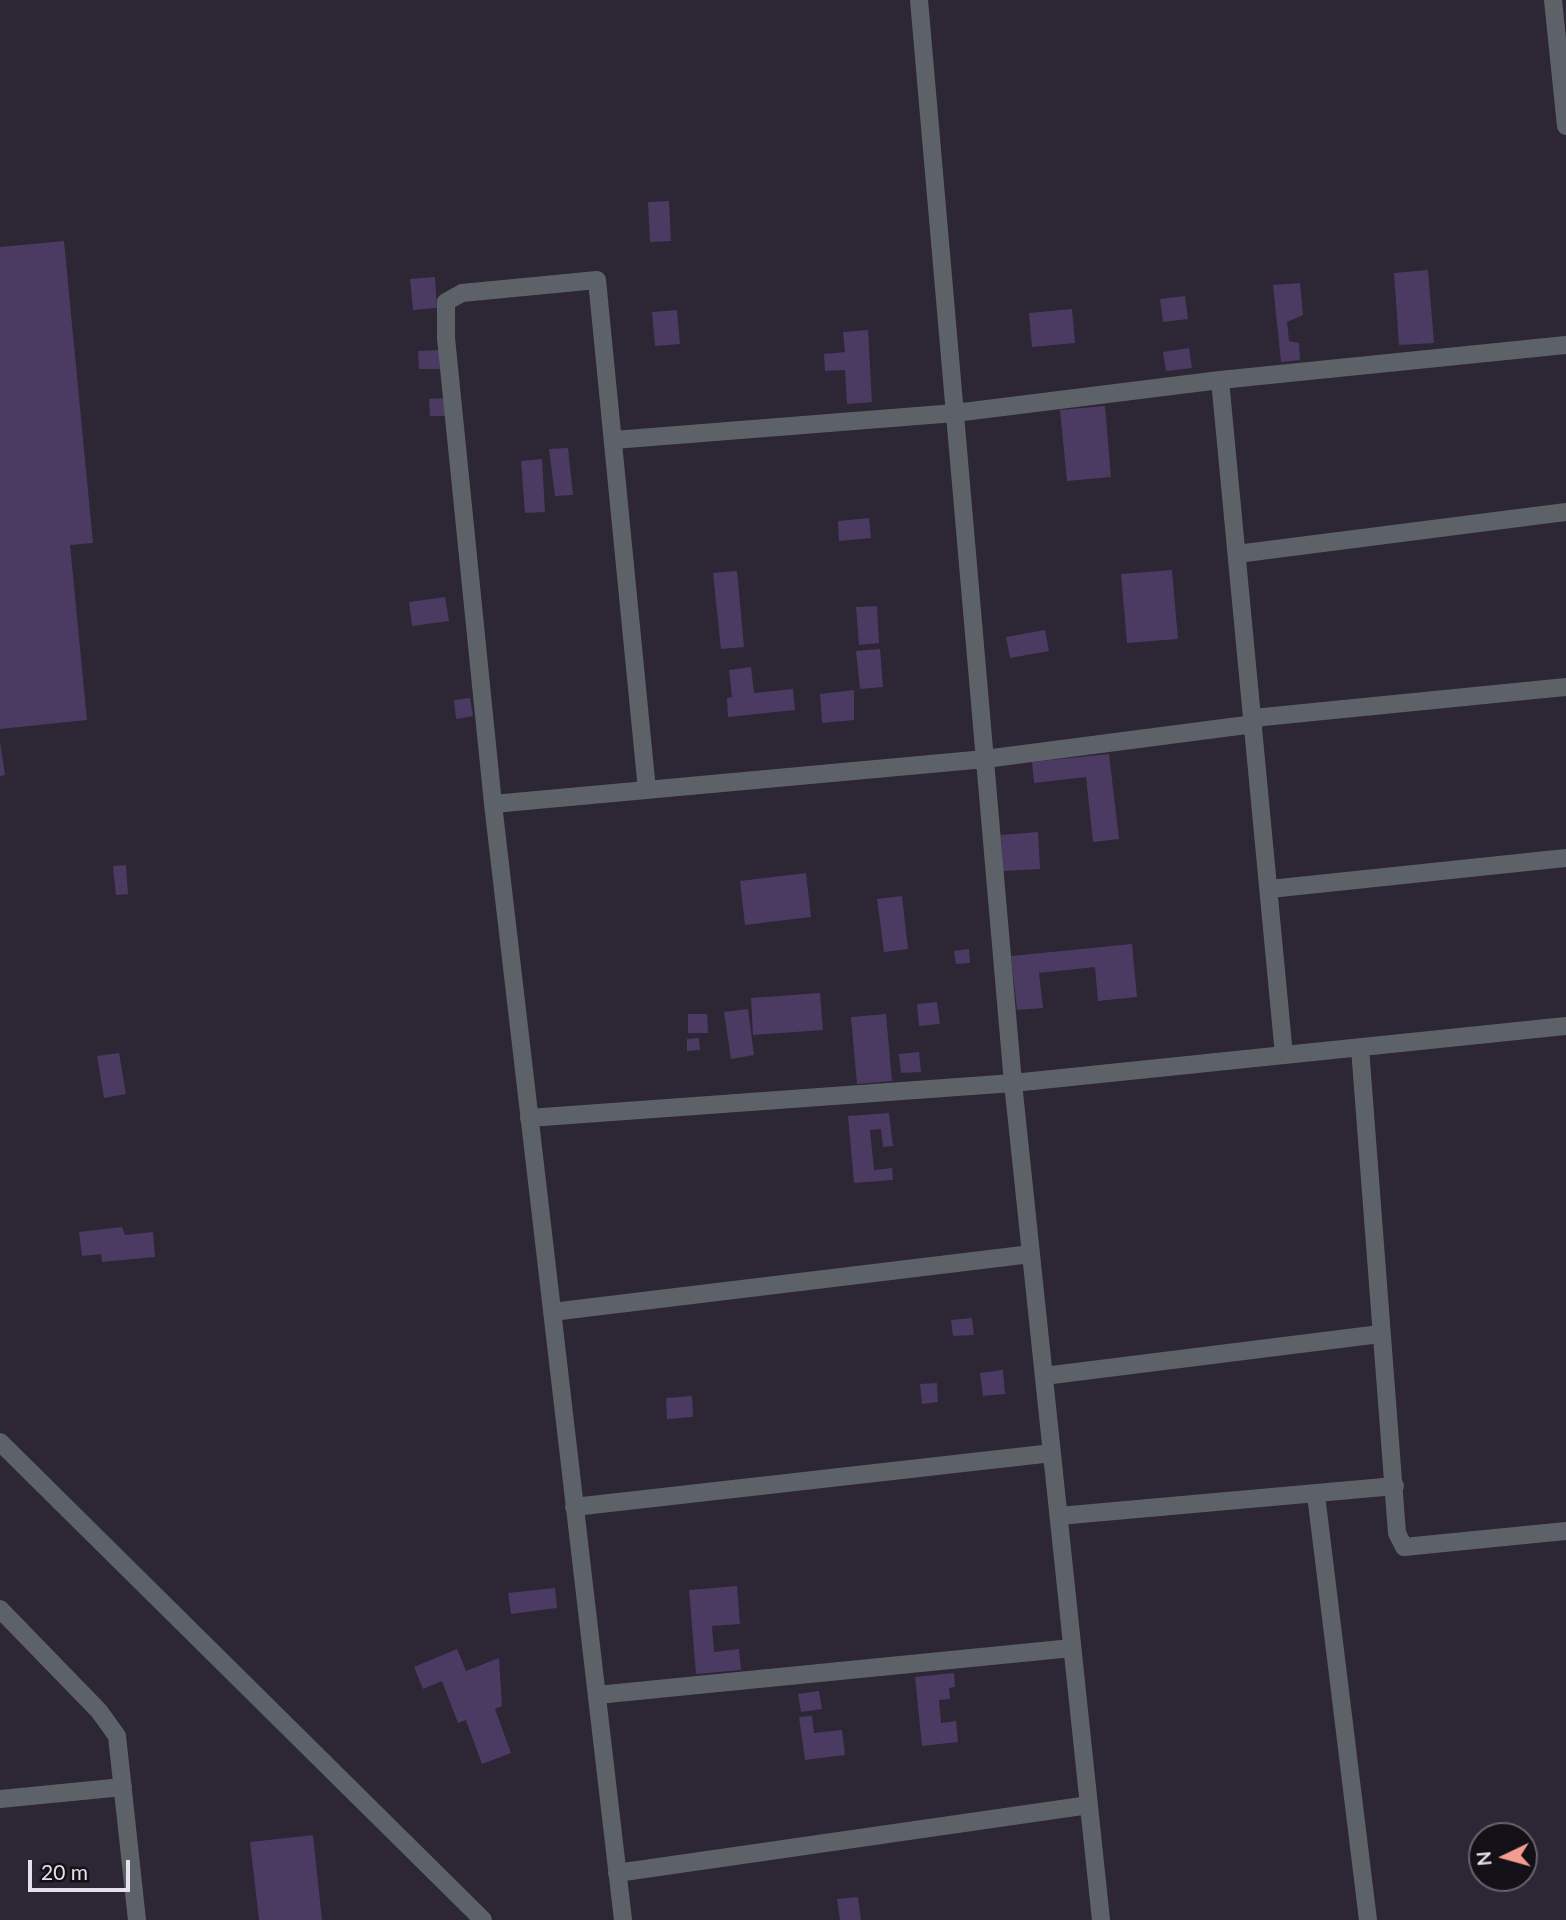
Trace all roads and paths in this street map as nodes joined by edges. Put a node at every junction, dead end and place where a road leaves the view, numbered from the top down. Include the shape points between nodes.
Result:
1 (919, 0) edge
2 (1553, 0) edge
3 (1566, 126) edge
4 (1566, 345) edge
5 (1220, 380) junction
6 (955, 413) junction
7 (614, 440) junction
8 (1566, 512) edge
9 (1237, 554) junction
10 (1566, 687) edge
11 (1253, 721) junction
12 (985, 759) junction
13 (647, 790) junction
14 (493, 804) junction
15 (1566, 858) edge
16 (1270, 889) junction
17 (1566, 1026) edge
18 (1360, 1048) junction
19 (1284, 1055) junction
20 (1013, 1083) junction
21 (529, 1118) junction
22 (1031, 1254) junction
23 (552, 1312) junction
24 (1380, 1334) junction
25 (1044, 1376) junction
26 (0, 1442) edge
27 (1052, 1453) junction
28 (1395, 1486) junction
29 (1316, 1495) junction
30 (575, 1507) junction
31 (1059, 1516) junction
32 (1566, 1531) edge
33 (0, 1609) edge
34 (1072, 1648) junction
35 (597, 1695) junction
36 (123, 1787) junction
37 (0, 1799) edge
38 (1089, 1805) junction
39 (617, 1872) junction
40 (137, 1920) edge
41 (482, 1920) edge
42 (623, 1920) edge
43 (1101, 1920) edge
44 (1368, 1920) edge

1 - 6 street
2 - 3 street
4 - 5 street
5 - 6 street
5 - 9 street
6 - 7 street
6 - 12 street
7 - 13 street
7 - 14 street via 597,280 461,293 446,302
8 - 9 street
9 - 11 street
10 - 11 street
11 - 12 street
11 - 16 street
12 - 13 street
12 - 20 street
13 - 14 street
14 - 21 street
15 - 16 street
16 - 19 street
17 - 18 street
18 - 19 street
18 - 24 street
19 - 20 street
20 - 21 street
20 - 22 street
21 - 23 street
22 - 23 street
22 - 25 street
23 - 30 street
24 - 25 street
24 - 28 street
25 - 27 street
26 - 41 street
27 - 30 street
27 - 31 street
28 - 29 street
28 - 32 street via 1397,1533 1404,1547
29 - 31 street
29 - 44 street
30 - 35 street
31 - 34 street
33 - 36 street via 99,1711 117,1736
34 - 35 street
34 - 38 street
35 - 39 street
36 - 37 street
36 - 40 street
38 - 39 street
38 - 43 street
39 - 42 street

